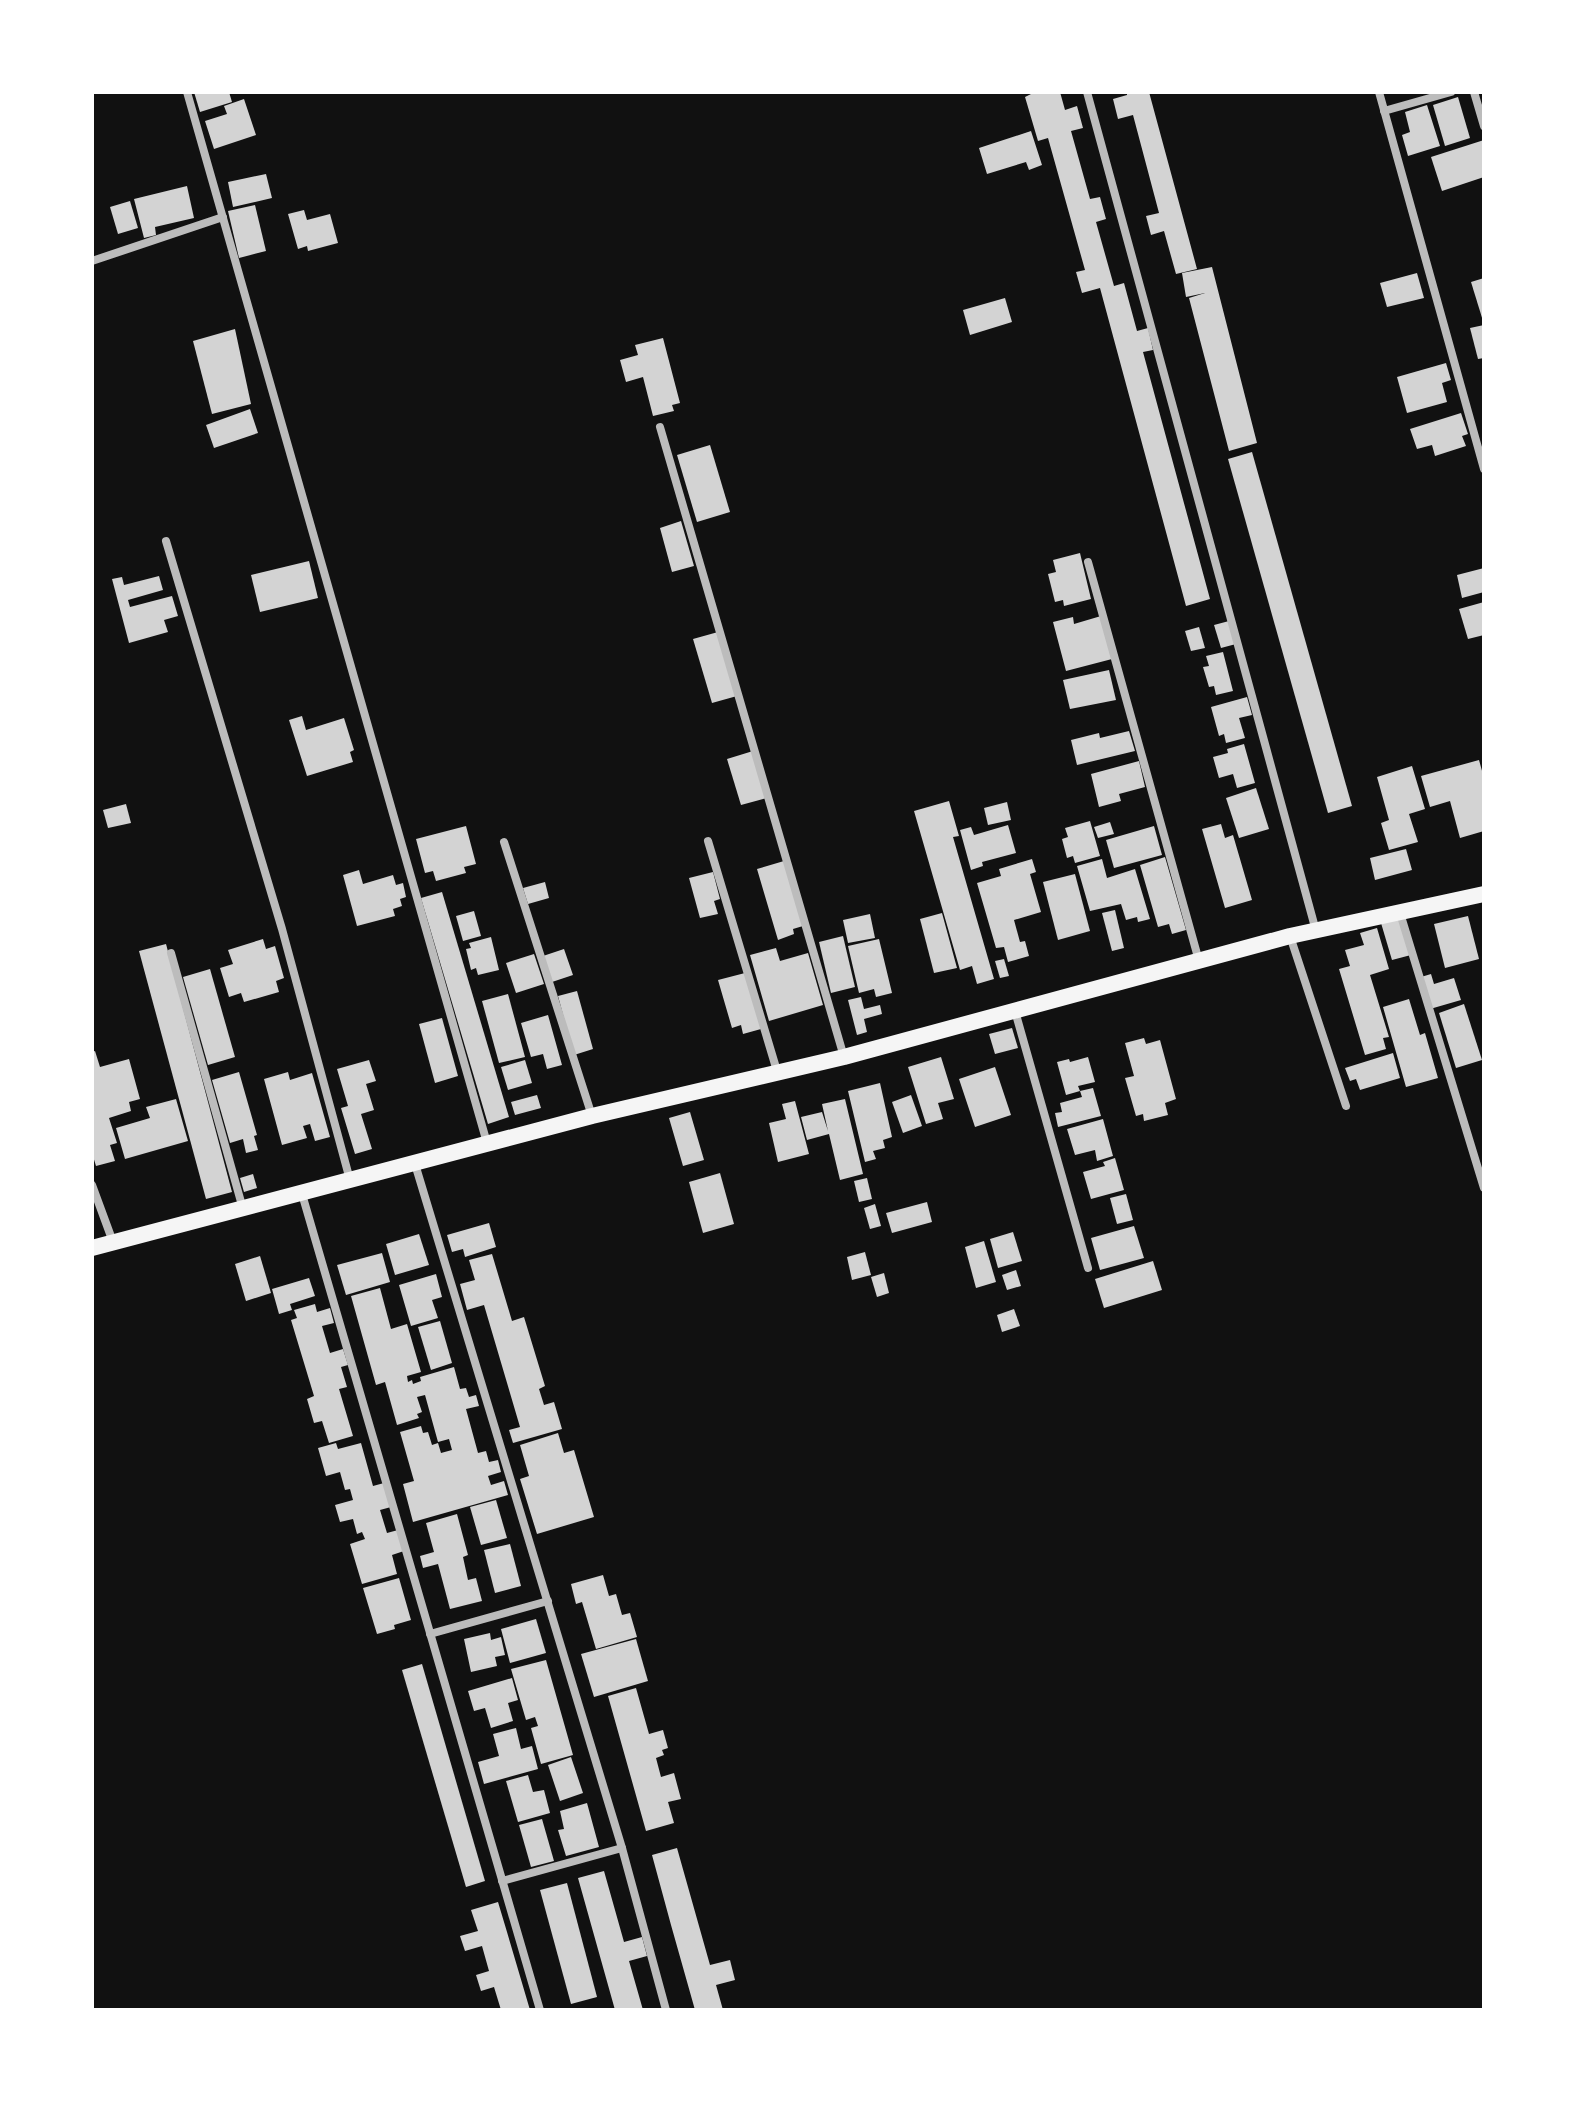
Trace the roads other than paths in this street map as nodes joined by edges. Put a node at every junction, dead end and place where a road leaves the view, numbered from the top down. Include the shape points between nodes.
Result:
1 (187, 92) edge
2 (1087, 92) edge
3 (1379, 92) edge
4 (1451, 92) edge
5 (1474, 92) edge
6 (1384, 111) junction
7 (1484, 126) edge
8 (223, 217) junction
9 (92, 261) edge
10 (660, 427) dead end
11 (1484, 469) edge
12 (166, 541) dead end
13 (1088, 562) dead end
14 (708, 841) dead end
15 (504, 842) dead end
16 (1484, 894) edge
17 (1400, 913) junction
18 (1316, 932) junction
19 (1290, 936) junction
20 (171, 953) dead end
21 (1199, 961) junction
22 (1014, 1010) junction
23 (844, 1057) junction
24 (777, 1071) junction
25 (1346, 1106) dead end
26 (592, 1116) junction
27 (488, 1144) junction
28 (415, 1164) junction
29 (351, 1181) junction
30 (92, 1185) edge
31 (1484, 1188) edge
32 (302, 1194) junction
33 (243, 1210) junction
34 (113, 1243) junction
35 (92, 1248) edge
36 (1088, 1268) dead end
37 (548, 1601) junction
38 (430, 1634) junction
39 (622, 1848) junction
40 (502, 1881) junction
41 (540, 2010) edge
42 (666, 2010) edge

1 - 8 street
2 - 18 street
3 - 6 street
4 - 6 street
5 - 7 street
6 - 11 street
8 - 9 street
8 - 27 street
10 - 23 street
12 - 29 street
13 - 21 street
14 - 24 street
15 - 26 street
16 - 17 main road
17 - 18 main road
17 - 31 street
18 - 19 main road
19 - 21 main road
19 - 25 street
20 - 33 street
21 - 22 main road
22 - 23 main road
22 - 36 street
23 - 24 main road
24 - 26 main road
26 - 27 main road
27 - 28 main road
28 - 29 main road
28 - 37 street
29 - 32 main road
30 - 34 street
32 - 33 main road
32 - 38 street
33 - 34 main road
34 - 35 main road
37 - 38 street
37 - 39 street
38 - 40 street
39 - 40 street
39 - 42 street
40 - 41 street

